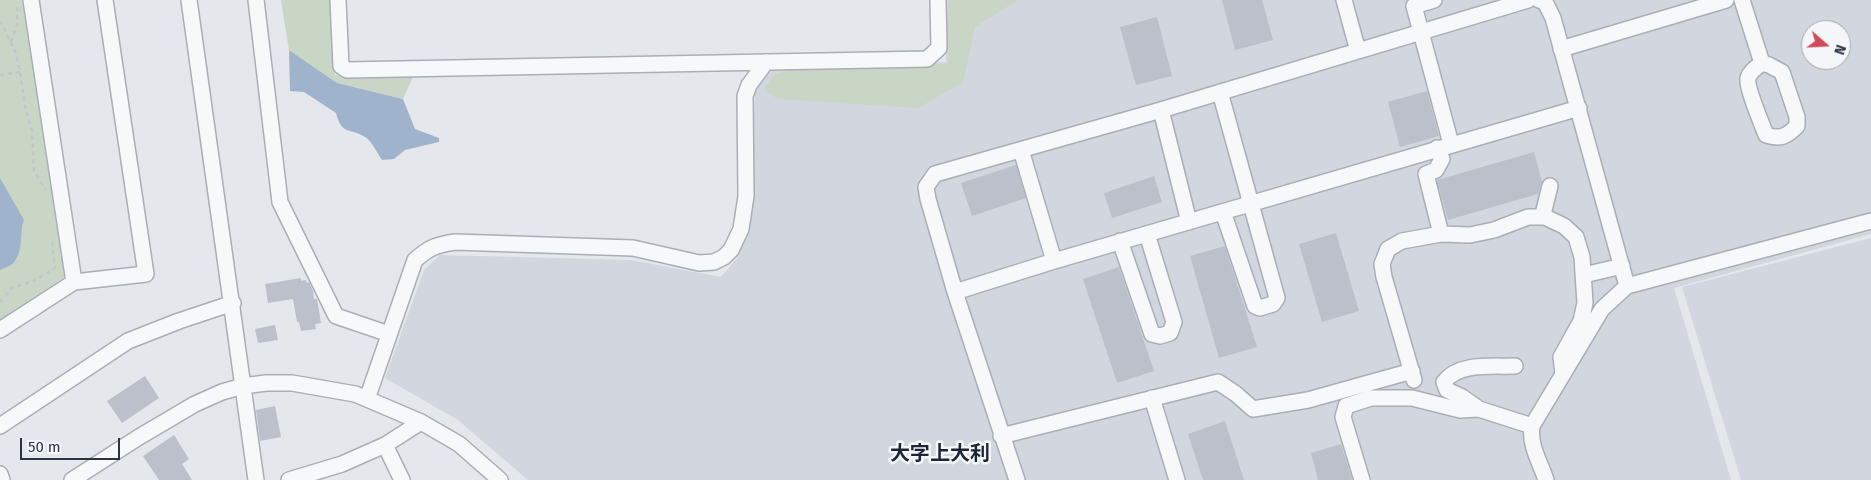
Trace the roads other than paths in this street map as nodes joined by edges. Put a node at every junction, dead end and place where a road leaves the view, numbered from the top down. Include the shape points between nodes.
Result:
1 (31, 0) edge
2 (105, 0) edge
3 (189, 0) edge
4 (256, 0) edge
5 (338, 0) edge
6 (938, 0) edge
7 (1344, 0) edge
8 (1434, 0) edge
9 (1528, 0) edge
10 (1539, 0) edge
11 (1726, 0) edge
12 (1742, 0) edge
13 (1420, 32) junction
14 (1561, 49) junction
15 (1358, 51) junction
16 (766, 62) junction
17 (1762, 63) junction
18 (1220, 92) junction
19 (1579, 108) junction
20 (1161, 110) junction
21 (1444, 146) junction
22 (1021, 150) junction
23 (1550, 186) dead end
24 (1252, 203) junction
25 (1223, 212) junction
26 (1545, 217) junction
27 (1871, 221) edge
28 (1189, 222) junction
29 (1146, 234) junction
30 (1440, 234) junction
31 (1120, 241) junction
32 (1054, 260) junction
33 (1622, 266) junction
34 (1584, 275) junction
35 (74, 282) junction
36 (1627, 286) junction
37 (955, 292) junction
38 (233, 304) junction
39 (0, 330) edge
40 (389, 334) junction
41 (1515, 366) dead end
42 (1563, 374) junction
43 (243, 386) junction
44 (1152, 398) junction
45 (367, 399) junction
46 (1479, 409) junction
47 (421, 422) junction
48 (0, 426) edge
49 (1532, 426) junction
50 (1000, 436) junction
51 (385, 445) junction
52 (0, 474) edge
53 (317, 476) edge
54 (2, 480) edge
55 (72, 480) edge
56 (256, 480) edge
57 (290, 480) edge
58 (402, 480) edge
59 (500, 480) edge
60 (1016, 480) edge
61 (1177, 480) edge
62 (1362, 480) edge
63 (1546, 480) edge

1 - 35 street
2 - 35 street via 146,274
3 - 38 street
4 - 40 street via 280,202 336,316
5 - 16 street via 341,66 347,70
6 - 16 street via 939,48 927,59
7 - 15 street
8 - 13 street via 1414,6
9 - 13 street
10 - 14 street via 1545,2 1553,18
11 - 14 street
12 - 17 street
13 - 15 street
13 - 21 street
14 - 19 street
15 - 18 street
16 - 40 street via 745,96 746,196 741,229 724,257 714,262 699,263 633,248 455,242 440,245 427,249 415,260
17 - 17 street via 1748,77 1766,135 1777,139 1788,136 1797,126 1797,117 1782,72
18 - 20 street
18 - 24 street
19 - 21 street
19 - 33 street
20 - 22 street
20 - 28 street
21 - 24 street
21 - 30 street via 1436,170 1426,174
22 - 32 street
22 - 37 street via 935,174 926,187
23 - 26 street
24 - 25 street
24 - 25 street via 1277,298 1273,304 1260,308 1255,306
25 - 28 street
26 - 30 street via 1528,217 1470,235
26 - 34 street via 1564,226 1576,237
27 - 36 street
28 - 29 street
29 - 31 street
29 - 31 street via 1174,322 1170,333 1160,336 1152,334
30 - 44 street via 1402,241 1388,249 1382,264 1413,376 1253,409 1218,382
31 - 32 street
32 - 37 street
33 - 34 street
33 - 36 street
34 - 42 street via 1585,303 1581,321 1561,358
35 - 39 street
36 - 42 street via 1602,309
37 - 50 street
38 - 43 street
38 - 48 street via 128,341
40 - 45 street
41 - 46 street via 1465,368 1444,382 1447,390
42 - 49 street
43 - 45 street via 292,384 355,394
43 - 55 street via 195,404
43 - 56 street
44 - 50 street
44 - 61 street
45 - 47 street
46 - 49 street
46 - 62 street via 1460,410 1412,398 1371,398 1346,406 1343,417
47 - 51 street
47 - 59 street via 460,444
49 - 63 street via 1531,436
50 - 60 street
51 - 53 street
51 - 58 street
52 - 54 street
53 - 57 street

